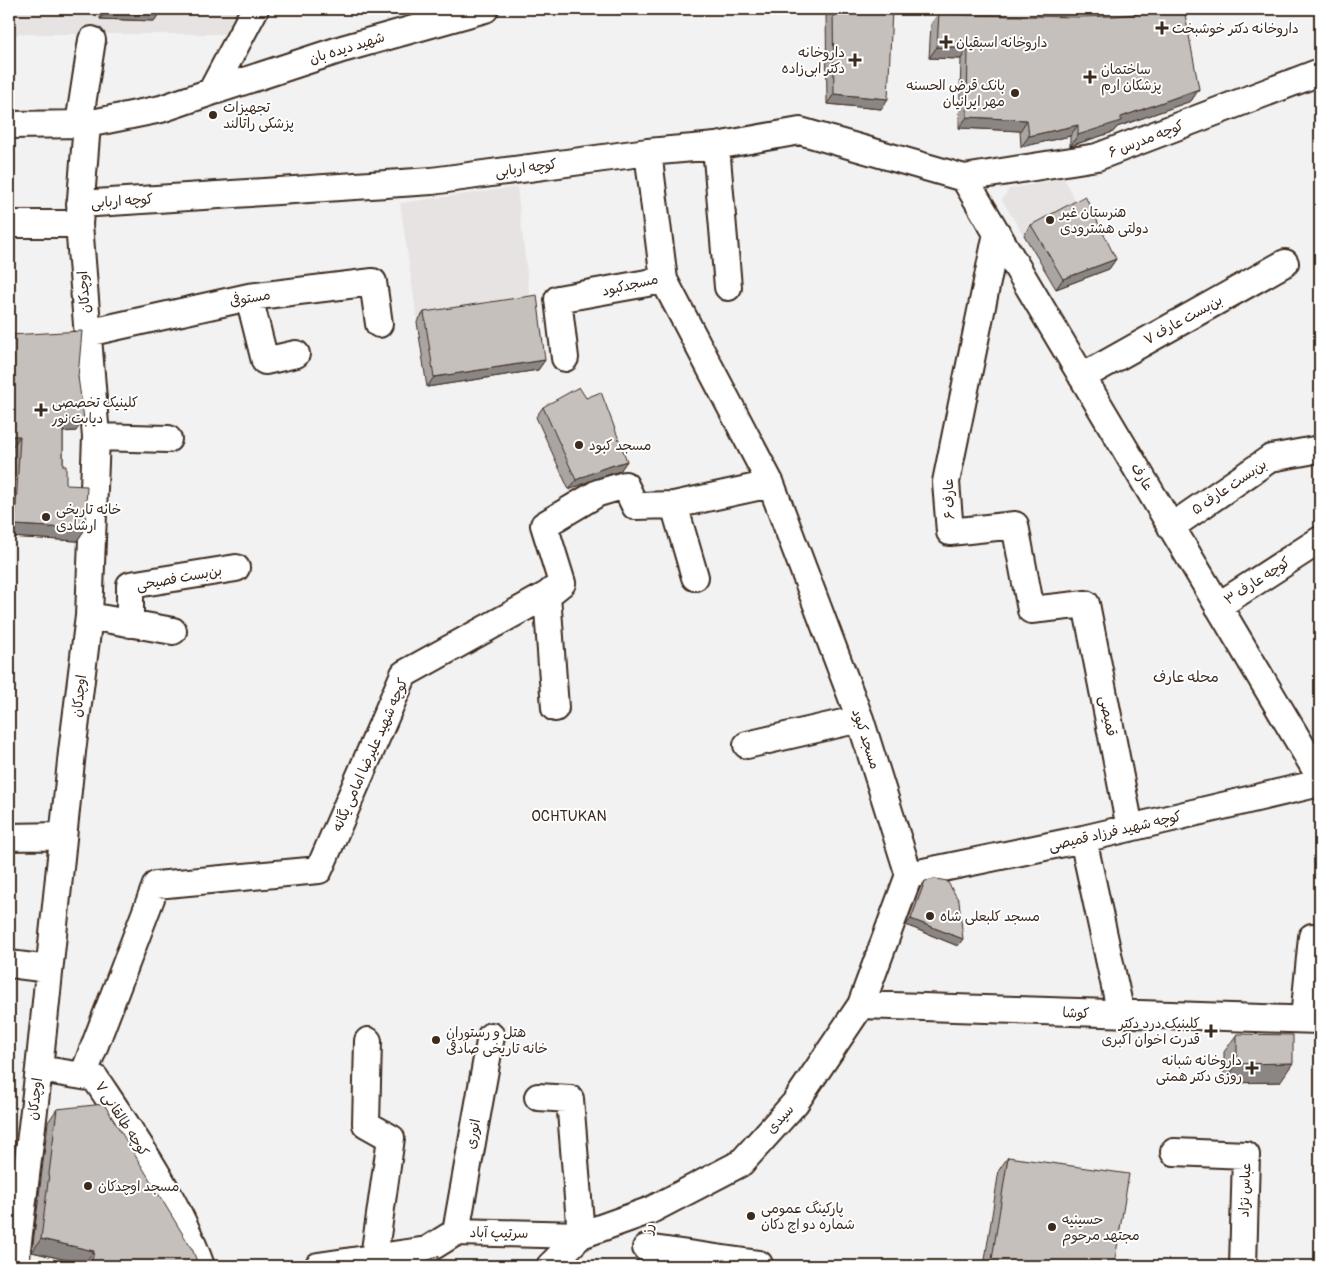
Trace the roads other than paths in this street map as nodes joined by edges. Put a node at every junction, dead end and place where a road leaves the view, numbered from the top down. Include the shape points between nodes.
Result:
1 (255, 9) edge
2 (485, 9) edge
3 (92, 40) dead end
4 (1320, 72) edge
5 (211, 92) junction
6 (83, 124) junction
7 (9, 125) edge
8 (716, 146) junction
9 (648, 152) junction
10 (964, 178) junction
11 (80, 214) junction
12 (9, 224) edge
13 (997, 234) junction
14 (1285, 263) dead end
15 (664, 280) junction
16 (728, 287) dead end
17 (249, 297) junction
18 (379, 324) dead end
19 (87, 333) junction
20 (296, 354) dead end
21 (565, 358) dead end
22 (1082, 377) junction
23 (96, 438) junction
24 (168, 439) dead end
25 (1320, 449) edge
26 (770, 484) junction
27 (674, 505) junction
28 (1171, 526) junction
29 (1320, 540) edge
30 (236, 568) dead end
31 (695, 577) dead end
32 (547, 596) junction
33 (1086, 604) joint
34 (1218, 606) junction
35 (89, 616) junction
36 (130, 624) junction
37 (173, 631) dead end
38 (555, 708) dead end
39 (860, 719) junction
40 (747, 745) dead end
41 (1320, 777) edge
42 (1320, 783) edge
43 (1130, 828) junction
44 (63, 836) junction
45 (9, 837) edge
46 (1083, 839) junction
47 (909, 876) junction
48 (1320, 940) edge
49 (9, 964) edge
50 (49, 969) junction
51 (861, 1005) junction
52 (1121, 1014) junction
53 (1312, 1020) edge
54 (491, 1036) dead end
55 (368, 1041) dead end
56 (38, 1069) junction
57 (83, 1076) junction
58 (538, 1097) dead end
59 (1174, 1152) dead end
60 (651, 1210) junction
61 (456, 1232) junction
62 (581, 1235) junction
63 (645, 1257) edge
64 (385, 1259) edge
65 (759, 1264) dead end
66 (15, 1266) edge
67 (201, 1266) edge
68 (318, 1266) edge
69 (550, 1266) edge
70 (1243, 1266) edge

1 - 5 street
2 - 5 street, شهید دیده بان via 342,49
3 - 6 street, اوچدکان
4 - 10 street, کوچه مدرس ۶ via 1097,157
5 - 6 street, شهید دیده بان via 161,109
6 - 7 street, شهید دیده بان
6 - 11 street, اوچدکان
8 - 9 street, کوچه اربابی
8 - 10 street, کوچه اربابی via 800,131
8 - 16 street
9 - 11 street, کوچه اربابی via 432,181
9 - 15 street, مسجدکبود
10 - 13 street, عارف
11 - 12 street, کوچه اربابی
11 - 19 street, اوچدکان
13 - 22 street, عارف
13 - 33 street, عارف ۶ via 946,482 950,532 1015,525 1031,610
14 - 22 street, بن‌بست عارف ۷
15 - 21 street, مسجدکبود via 558,299
15 - 26 street, مسجد کبود
17 - 18 street, مستوفی via 373,282
17 - 19 street, مستوفی
17 - 20 street via 265,361
19 - 23 street, اوچدکان
22 - 28 street, عارف
23 - 24 street
23 - 35 street, اوچدکان
25 - 28 street, بن‌بست عارف ۵ via 1271,458
26 - 27 street, کوچه شهید علیرضا امامی یگانه
26 - 39 street, مسجد کبود
27 - 31 street
27 - 32 street, کوچه شهید علیرضا امامی یگانه via 635,506 625,485 598,493 544,525 562,582
28 - 34 street, عارف
29 - 34 street, کوچه عارف ۳
30 - 36 street, بن‌بست فصیحی via 130,585
32 - 38 street
32 - 57 street, کوچه شهید علیرضا امامی یگانه via 404,674 319,870 156,885
33 - 43 street, قمیصی
34 - 41 street, عارف
35 - 36 street
35 - 44 street, اوچدکان
36 - 37 street
39 - 40 street
39 - 47 street, مسجد کبود
42 - 43 street, کوچه شهید فرزاد قمیصی
43 - 46 street, کوچه شهید فرزاد قمیصی
44 - 45 street
44 - 50 street, اوچدکان
46 - 47 street, کوچه شهید فرزاد قمیصی
46 - 52 street
47 - 51 street, سیدی
48 - 53 street via 1312,938
49 - 50 street
50 - 56 street, اوچدکان
51 - 52 street, کوشا
51 - 60 street, سیدی via 795,1103 741,1163
52 - 53 street, کوشا
54 - 61 street, انوری
55 - 64 street via 366,1124 391,1138
56 - 57 street, کوچه طالقانی ۷
56 - 66 street, اوچدکان
57 - 67 street, کوچه طالقانی ۷ via 95,1078 153,1166
58 - 62 street via 570,1099
59 - 70 street, عباس نژاد via 1246,1155
60 - 62 street, سیدی
60 - 63 street, رز
61 - 62 street, سرتیپ آباد
61 - 64 street, سرتیپ آباد via 427,1250
62 - 69 street, سیدی
63 - 65 street, رز
64 - 68 street, سرتیپ آباد

